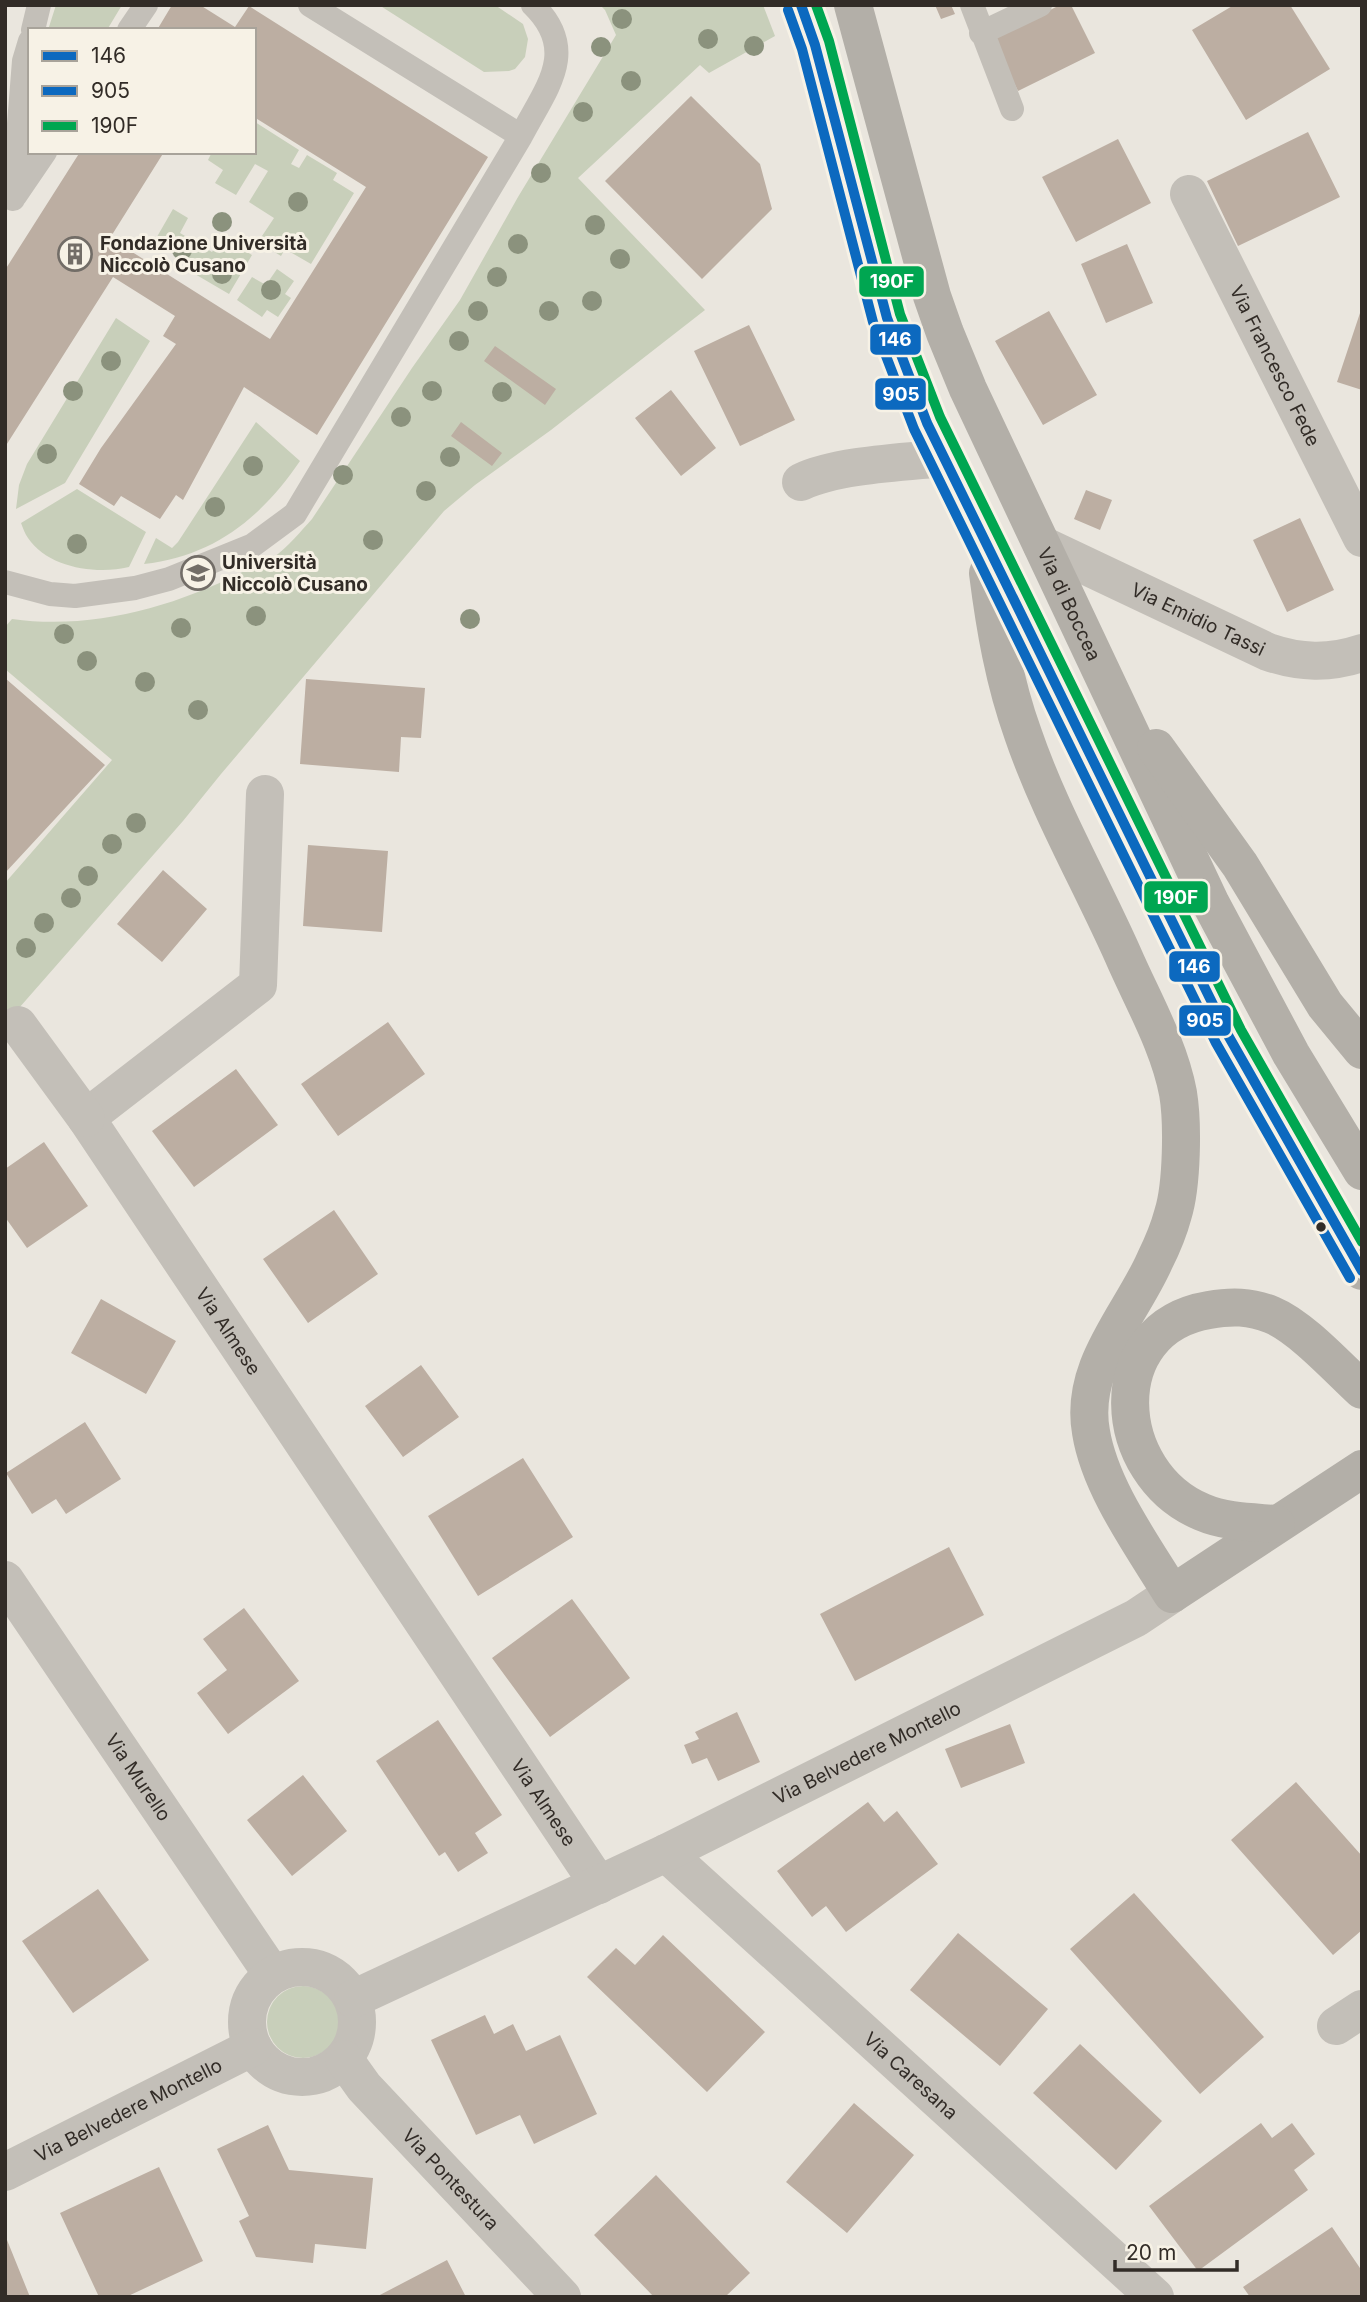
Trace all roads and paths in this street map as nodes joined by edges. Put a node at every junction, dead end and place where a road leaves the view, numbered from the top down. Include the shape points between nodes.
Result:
1 (39, 5) edge
2 (146, 5) edge
3 (310, 5) edge
4 (533, 5) edge
5 (801, 5) edge
6 (853, 5) edge
7 (972, 5) edge
8 (1040, 5) edge
9 (33, 28) edge
10 (130, 28) edge
11 (981, 33) junction
12 (28, 48) edge
13 (1012, 109) dead end
14 (521, 136) junction
15 (44, 154) edge
16 (1189, 194) dead end
17 (9, 205) edge
18 (944, 458) junction
19 (801, 482) dead end
20 (1362, 538) edge
21 (984, 543) junction
22 (1042, 545) junction
23 (5, 582) edge
24 (1362, 653) edge
25 (1114, 694) junction
26 (265, 794) dead end
27 (18, 1026) dead end
28 (1362, 1050) edge
29 (86, 1118) junction
30 (1362, 1171) edge
31 (1362, 1270) edge
32 (1362, 1390) edge
33 (1346, 1479) edge
34 (1276, 1524) junction
35 (5, 1580) edge
36 (1172, 1594) junction
37 (666, 1853) junction
38 (599, 1885) junction
39 (272, 1974) junction
40 (353, 1999) junction
41 (253, 2047) junction
42 (344, 2059) junction
43 (5, 2172) edge
44 (562, 2297) edge
45 (1155, 2297) edge

1 - 9 lane
2 - 10 lane
3 - 14 lane
4 - 14 lane via 555,34 559,56
5 - 18 main road via 887,318
6 - 22 main road, Via di Boccea via 932,296 968,389
7 - 11 lane
8 - 11 lane
11 - 13 lane
12 - 17 lane
14 - 23 lane via 295,514 253,545 135,588 75,596
15 - 17 lane
16 - 20 street, Via Francesco Fede
18 - 19 street via 866,467
18 - 21 main road
21 - 31 main road via 1229,1037
21 - 36 main road via 999,652 1023,735 1169,1060 1178,1096 1180,1133 1173,1213 1155,1262 1099,1366 1089,1416 1104,1476
22 - 24 street, Via Emidio Tassi via 1294,661 1331,661
22 - 25 main road, Via di Boccea
25 - 28 main road via 1240,865 1325,1005
25 - 30 main road, Via di Boccea via 1211,904 1291,1054
26 - 29 street via 258,985
27 - 29 street, Via Almese
29 - 38 street, Via Almese
32 - 34 main road via 1290,1326 1275,1316 1242,1307 1190,1313 1161,1329 1145,1351 1132,1382 1130,1401 1133,1435 1153,1473 1164,1487 1201,1512 1228,1520
33 - 34 main road, Via Belvedere Montello
34 - 36 main road, Via Belvedere Montello
35 - 39 street, Via Murello
36 - 37 street, Via Belvedere Montello via 1136,1618
37 - 38 street, Via Belvedere Montello
37 - 45 street, Via Caresana
38 - 40 street, Via Belvedere Montello
39 - 40 street via 309,1966 342,1983
39 - 41 street via 260,1985 249,2008
40 - 42 street via 357,2030
41 - 42 street via 263,2062 295,2077 330,2070
41 - 43 street, Via Belvedere Montello
42 - 44 street, Via Pontestura via 364,2087

